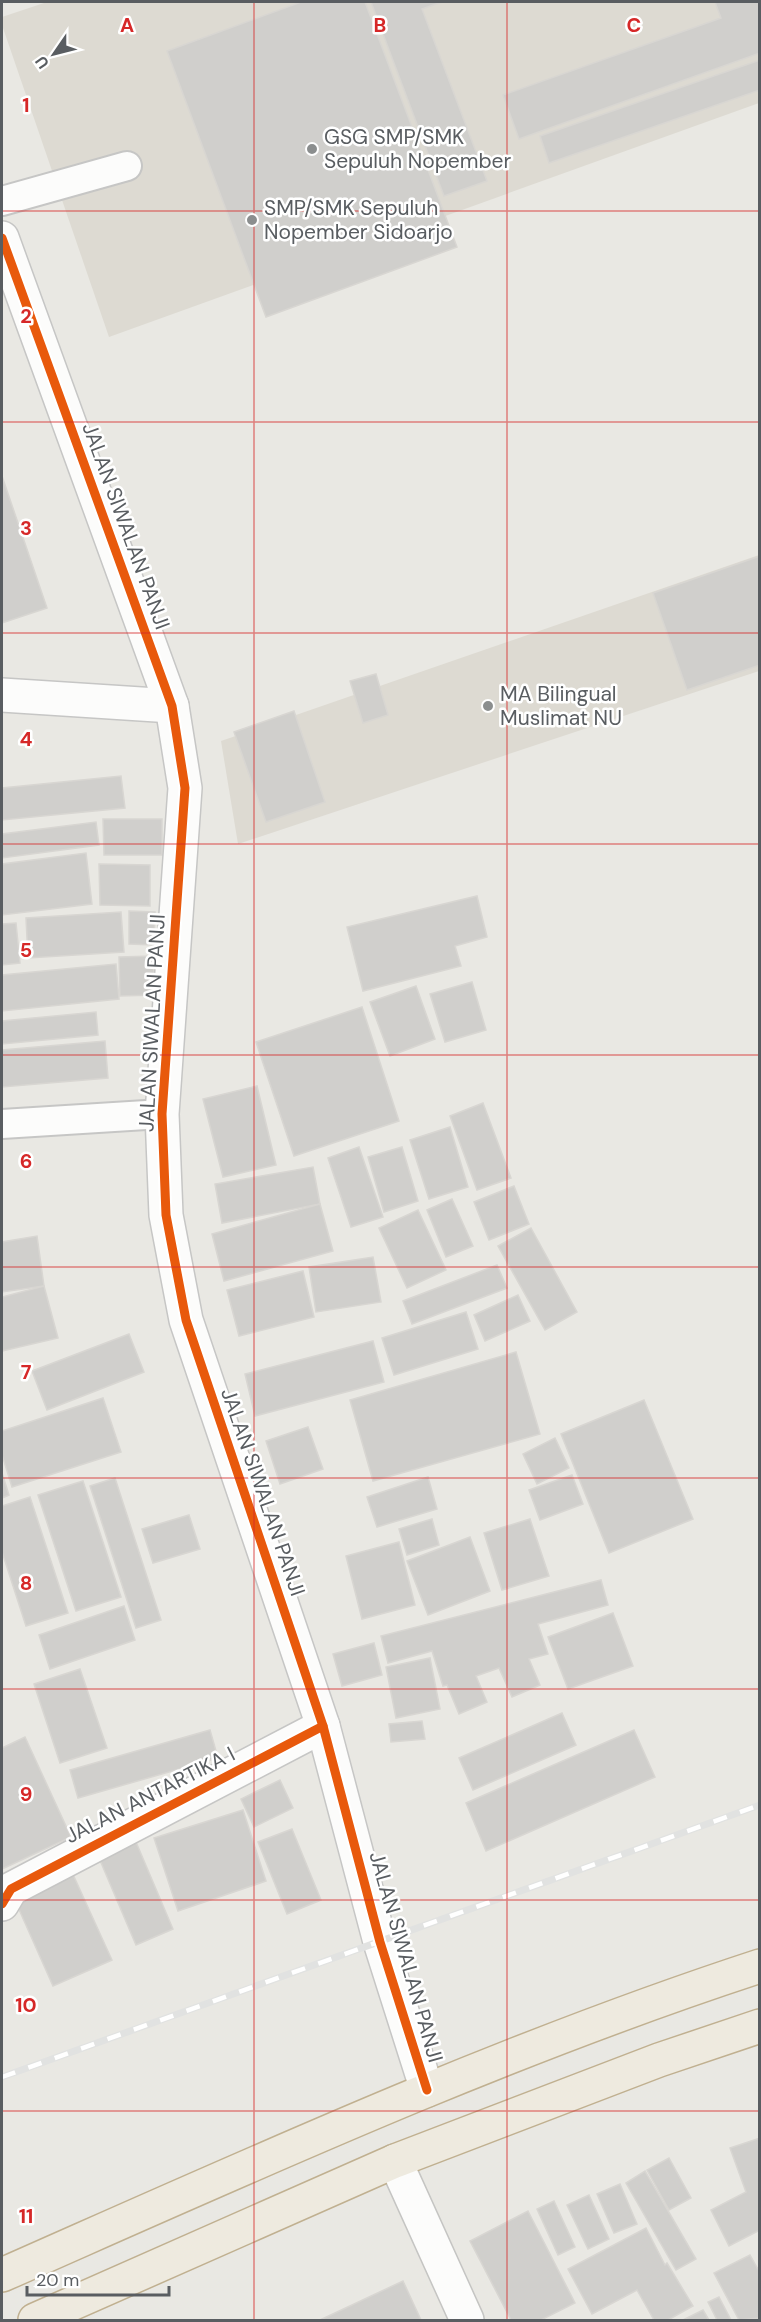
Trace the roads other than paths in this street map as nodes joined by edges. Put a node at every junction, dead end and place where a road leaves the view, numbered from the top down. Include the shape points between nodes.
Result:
1 (128, 166) dead end
2 (2, 201) edge
3 (2, 238) edge
4 (2, 695) edge
5 (172, 706) junction
6 (162, 1114) junction
7 (2, 1124) edge
8 (323, 1726) junction
9 (2, 1904) edge
10 (759, 1966) edge
11 (759, 2026) edge
12 (427, 2090) junction
13 (395, 2161) junction
14 (2, 2275) edge
15 (35, 2320) edge
16 (466, 2320) edge

1 - 2 lane
3 - 5 street, JALAN SIWALAN PANJI
4 - 5 street
5 - 6 street, JALAN SIWALAN PANJI via 185,788
6 - 7 lane
6 - 8 street, JALAN SIWALAN PANJI via 166,1215 186,1320
8 - 9 street, JALAN ANTARTIKA I via 11,1888
8 - 12 street, JALAN SIWALAN PANJI via 380,1942
10 - 12 highway via 569,2032
11 - 13 highway
12 - 14 highway
13 - 15 highway
13 - 16 street

